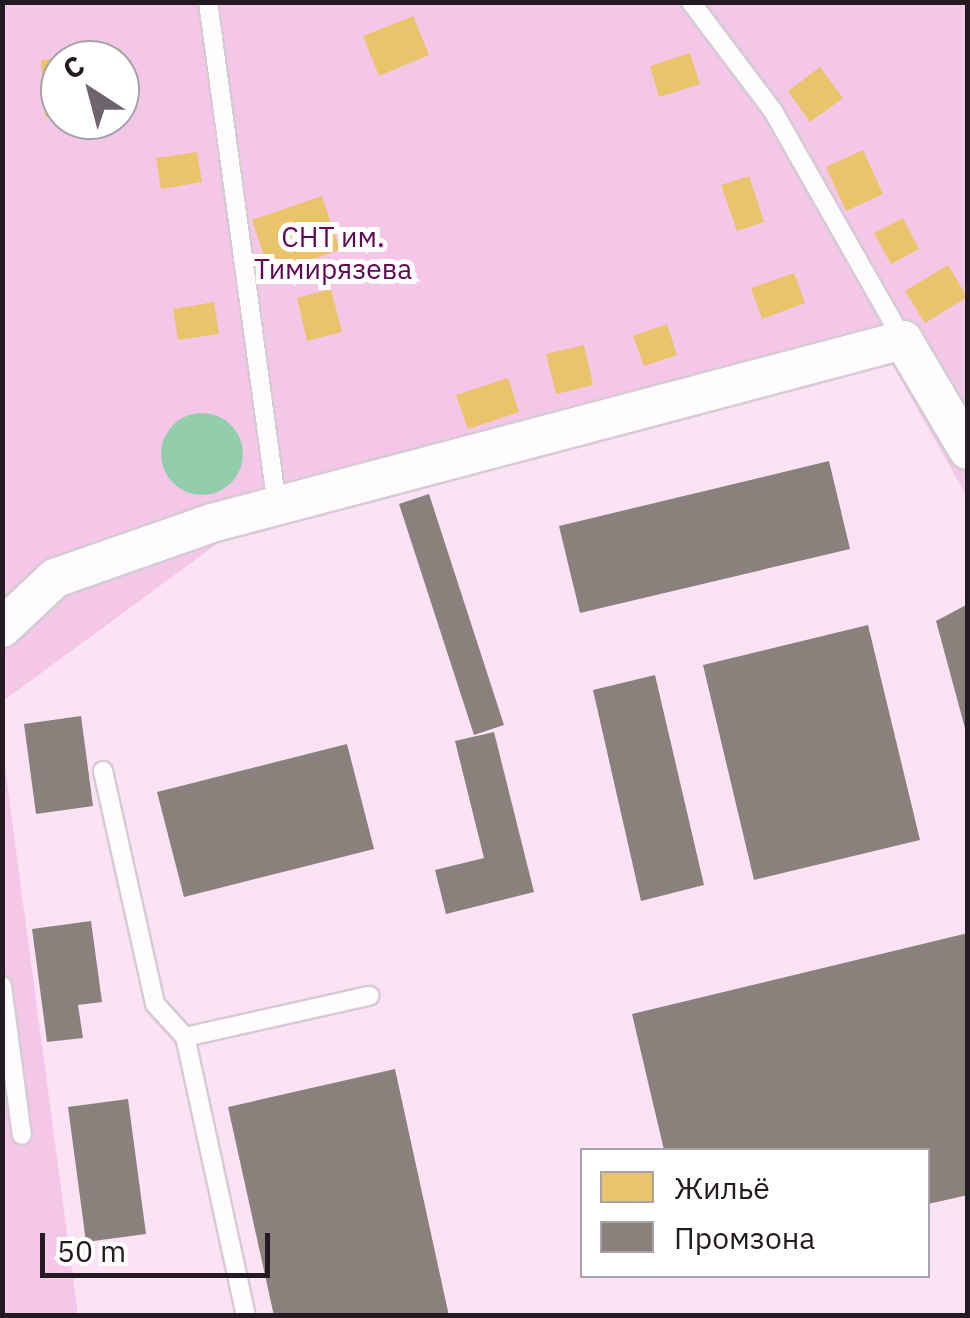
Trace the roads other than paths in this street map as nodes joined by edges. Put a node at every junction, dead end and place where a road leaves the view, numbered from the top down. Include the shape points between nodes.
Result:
1 (208, 2) edge
2 (690, 2) edge
3 (904, 340) junction
4 (968, 450) edge
5 (277, 506) junction
6 (2, 628) edge
7 (103, 771) dead end
8 (2, 986) edge
9 (369, 996) dead end
10 (185, 1037) junction
11 (22, 1135) dead end
12 (246, 1316) edge

1 - 5 lane
2 - 3 lane via 772,111
3 - 4 street
3 - 5 street
5 - 6 street via 55,578
7 - 10 lane via 154,1004
8 - 11 lane
9 - 10 lane
10 - 12 lane

